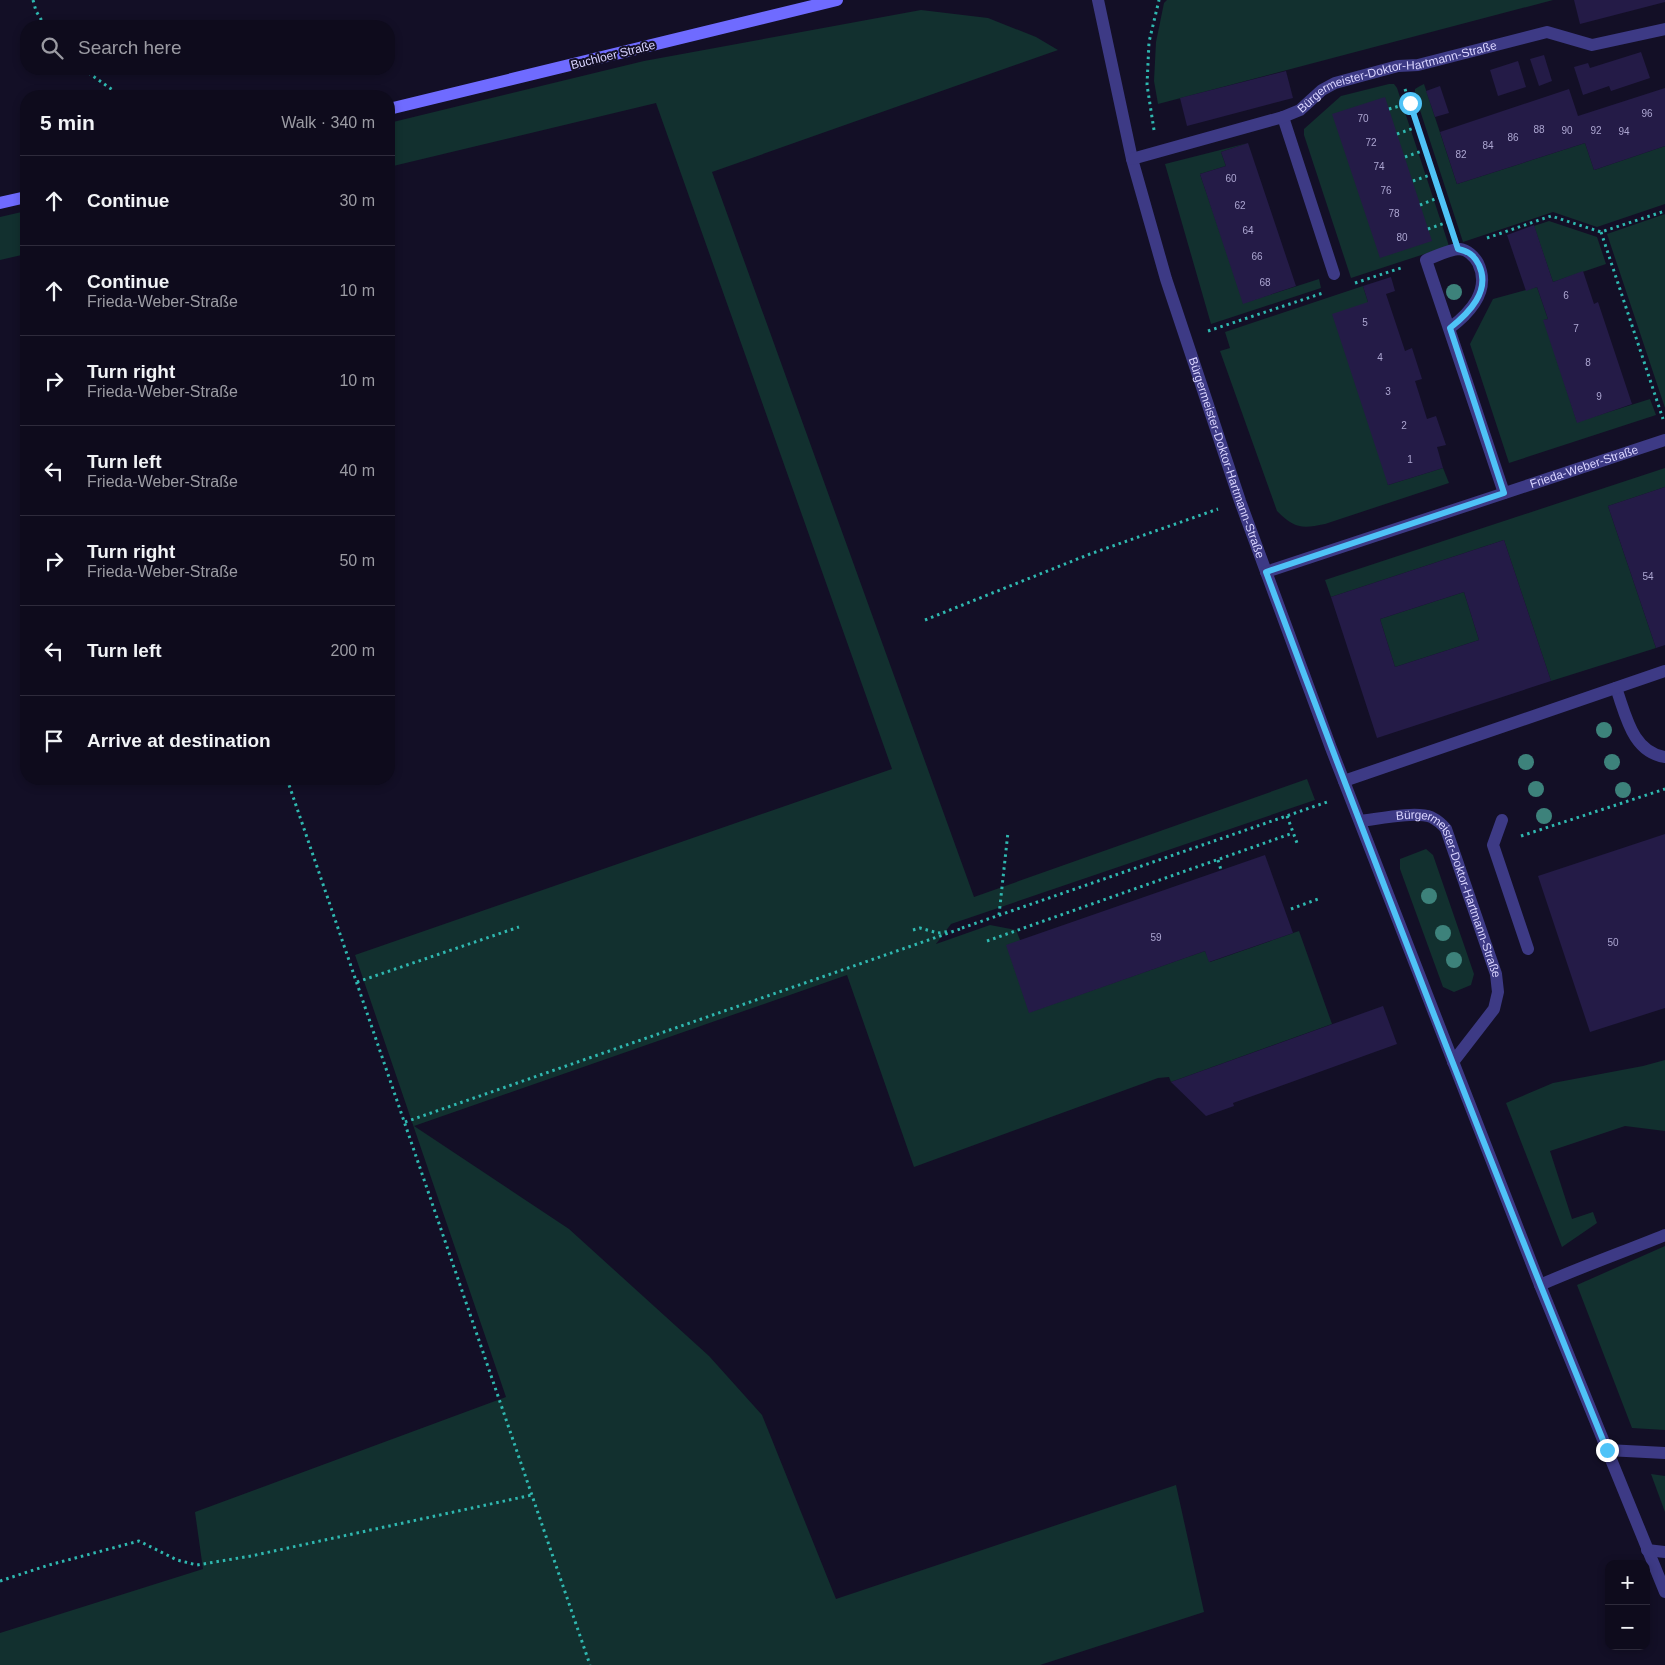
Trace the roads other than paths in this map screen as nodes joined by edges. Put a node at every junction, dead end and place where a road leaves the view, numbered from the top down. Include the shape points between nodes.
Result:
1 (837, 0) edge
2 (1098, 0) edge
3 (1665, 29) edge
4 (395, 108) edge
5 (1283, 117) junction
6 (1132, 159) junction
7 (20, 198) edge
8 (0, 203) edge
9 (1334, 274) dead end
10 (1450, 328) junction
11 (1665, 440) edge
12 (1504, 493) junction
13 (1266, 572) junction
14 (1665, 672) edge
15 (1616, 688) junction
16 (1665, 757) edge
17 (1344, 781) junction
18 (1502, 820) dead end
19 (1360, 821) junction
20 (1528, 949) dead end
21 (1453, 1062) junction
22 (1665, 1235) edge
23 (1540, 1284) junction
24 (1607, 1450) junction
25 (1665, 1453) edge
26 (1647, 1550) junction
27 (1665, 1552) edge
28 (1665, 1592) edge

1 - 4 main road, Buchloer Straße
2 - 6 street, Bürgermeister-Doktor-Hartmann-Straße
3 - 5 street, Bürgermeister-Doktor-Hartmann-Straße via 1592,45 1547,32 1418,65 1398,66 1335,83 1300,110
5 - 6 street, Bürgermeister-Doktor-Hartmann-Straße
5 - 9 street
6 - 13 street, Bürgermeister-Doktor-Hartmann-Straße via 1166,280
7 - 8 main road
10 - 10 street via 1426,260 1458,249 1475,258 1482,279 1481,291 1470,310
10 - 12 street
11 - 12 street, Frieda-Weber-Straße
12 - 13 street, Frieda-Weber-Straße
13 - 17 street, Bürgermeister-Doktor-Hartmann-Straße
14 - 15 street
15 - 16 street via 1635,738 1649,752
15 - 17 street
17 - 19 street, Bürgermeister-Doktor-Hartmann-Straße
18 - 20 street via 1493,845
19 - 21 street, Bürgermeister-Doktor-Hartmann-Straße
19 - 21 street, Bürgermeister-Doktor-Hartmann-Straße via 1418,814 1430,816 1446,829 1496,974 1498,992 1494,1009
21 - 23 street, Bürgermeister-Doktor-Hartmann-Straße
22 - 23 street
23 - 24 street, Bürgermeister-Doktor-Hartmann-Straße
24 - 25 street
24 - 26 street, Bürgermeister-Doktor-Hartmann-Straße
26 - 27 street
26 - 28 street, Bürgermeister-Doktor-Hartmann-Straße

